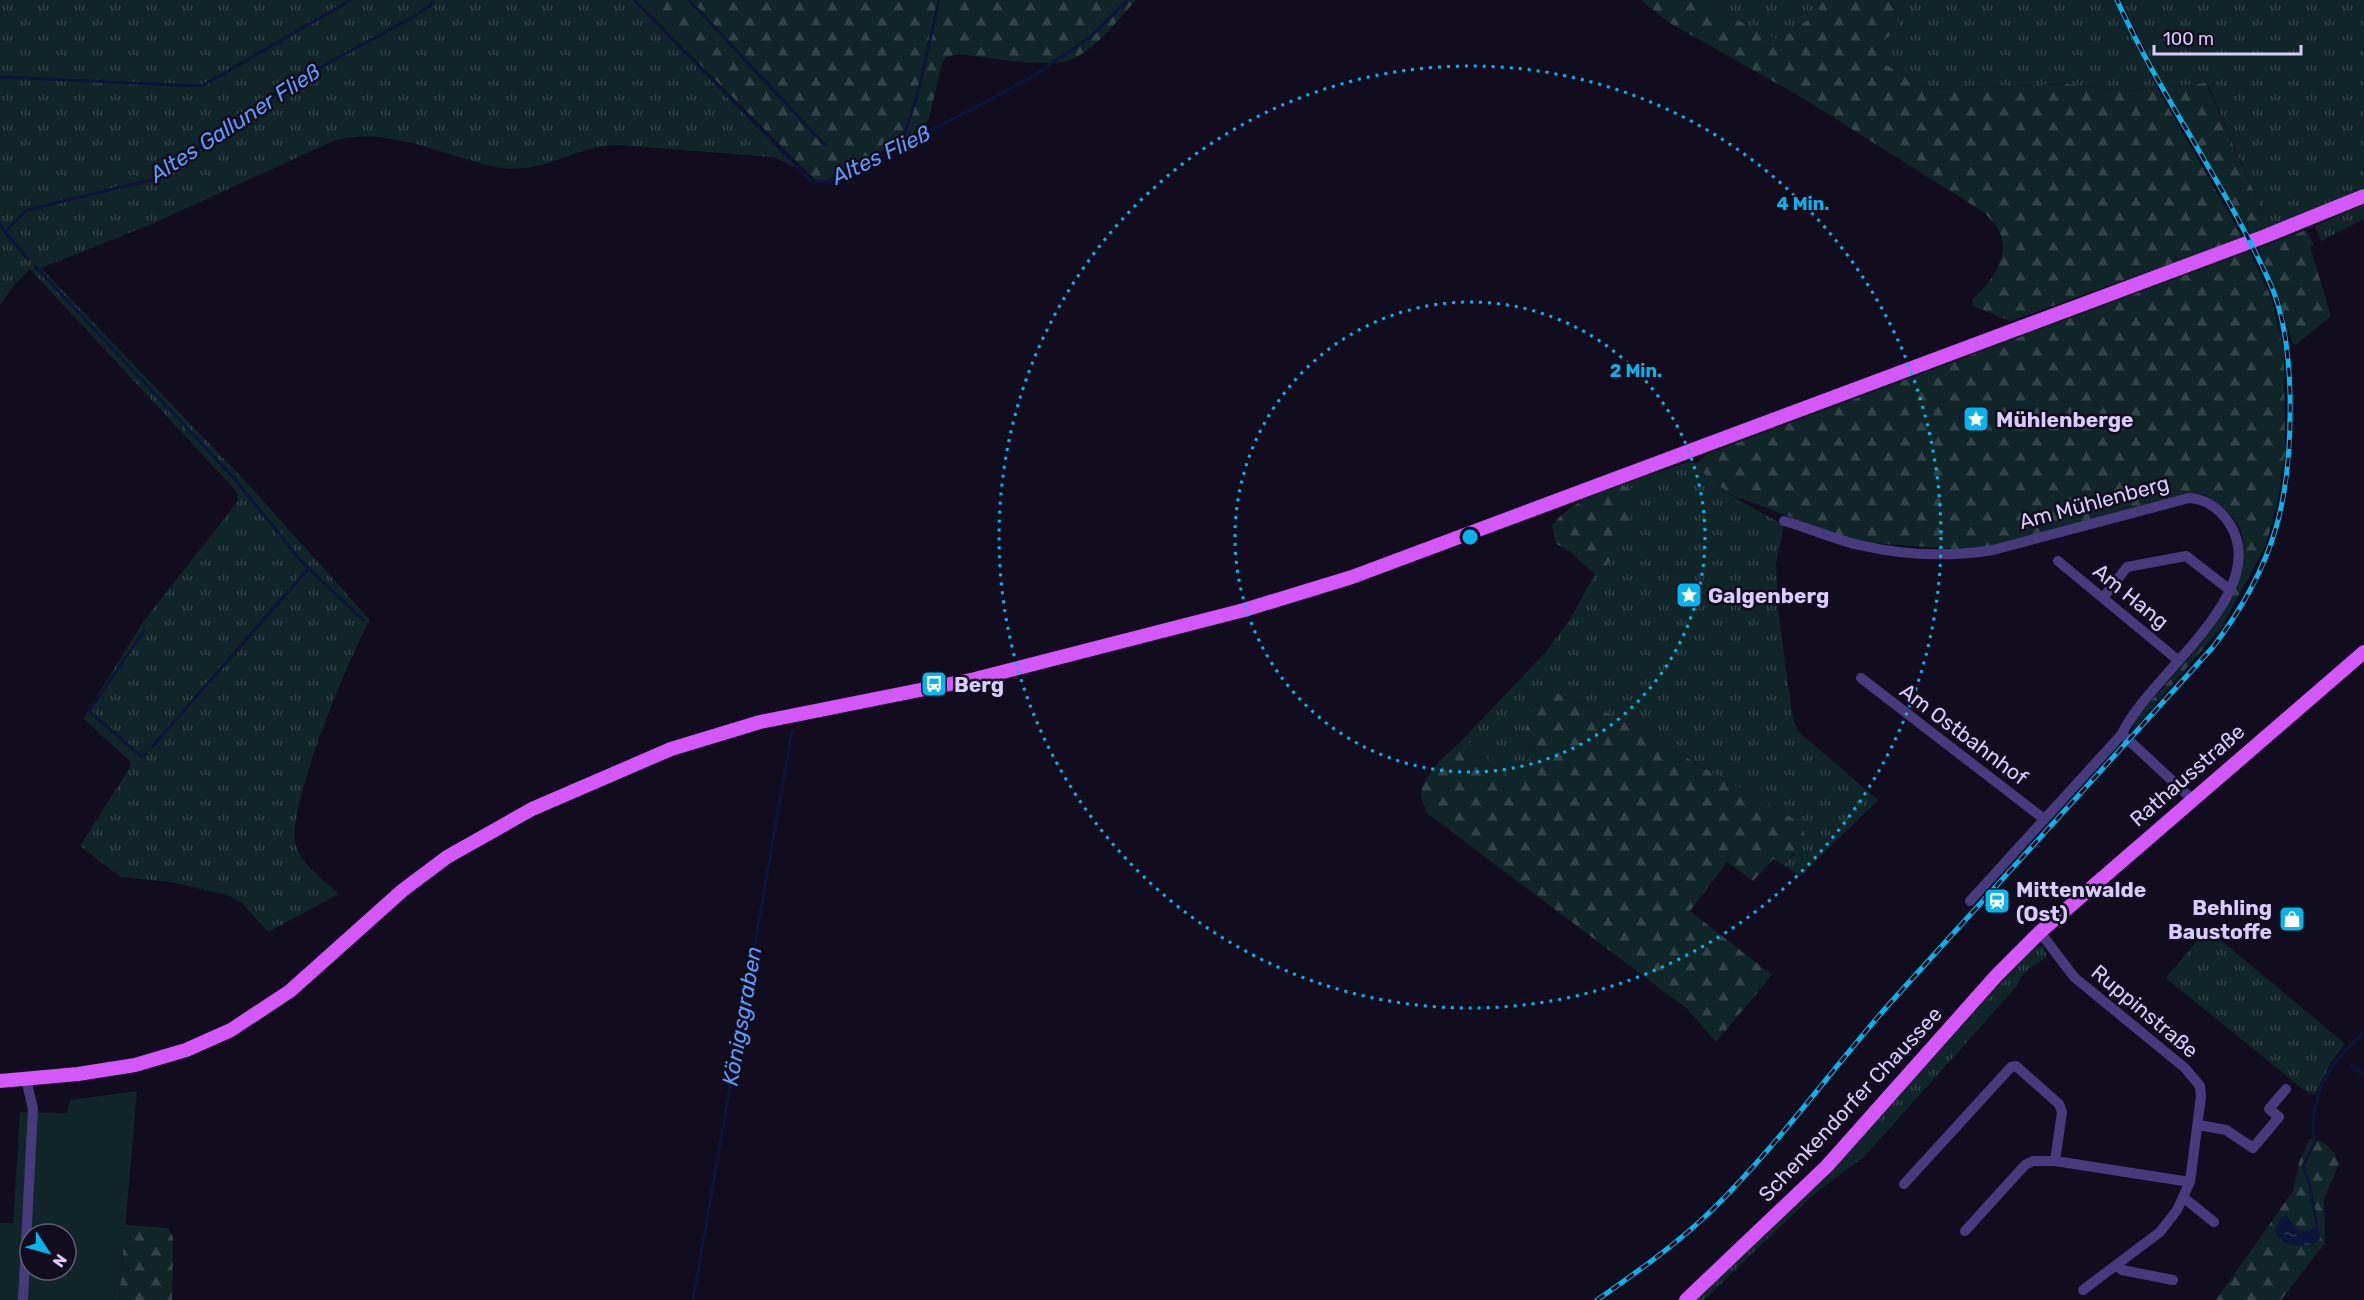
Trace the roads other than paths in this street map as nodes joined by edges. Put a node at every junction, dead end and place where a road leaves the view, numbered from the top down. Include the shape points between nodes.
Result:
1 (2364, 196) edge
2 (1784, 521) dead end
3 (2058, 561) dead end
4 (2229, 590) junction
5 (2103, 598) junction
6 (2364, 652) edge
7 (2179, 661) junction
8 (1861, 678) dead end
9 (2122, 734) junction
10 (2192, 799) junction
11 (2044, 819) junction
12 (1970, 901) dead end
13 (2040, 932) junction
14 (26, 1079) junction
15 (0, 1081) edge
16 (2286, 1089) dead end
17 (2199, 1125) junction
18 (2055, 1161) junction
19 (2190, 1182) junction
20 (1904, 1184) dead end
21 (2184, 1198) junction
22 (2214, 1222) dead end
23 (1965, 1231) dead end
24 (2117, 1265) junction
25 (2173, 1280) dead end
26 (2083, 1290) dead end
27 (24, 1300) edge
28 (1686, 1300) edge

1 - 14 main road via 1392,563 1299,594 924,691 707,736 617,770 532,809 447,857 403,890 305,979 260,1013 215,1038 161,1059 88,1073
2 - 4 street, Am Mühlenberg via 1890,552 1970,554 2171,501 2201,498 2219,510 2237,540 2240,558
3 - 5 street, Am Hang
4 - 5 street via 2186,556 2127,567
4 - 7 street, Am Mühlenberg
5 - 7 street, Am Hang
6 - 10 main road, Rathausstraße
7 - 9 street, Am Mühlenberg via 2133,712
8 - 11 street, Am Ostbahnhof
9 - 10 street
9 - 11 street
10 - 13 main road, Rathausstraße
11 - 12 street
13 - 17 street, Ruppinstraße via 2074,977 2194,1078 2200,1086
13 - 28 main road, Schenkendorfer Chaussee via 1827,1166
14 - 15 main road
14 - 27 street via 33,1109
16 - 17 street via 2270,1109 2279,1117 2253,1148 2226,1130
17 - 19 street, Ruppinstraße
18 - 19 street
18 - 20 street via 2062,1112 2059,1104 2016,1066
18 - 23 street via 2032,1161 2025,1165
19 - 21 street, Ruppinstraße
21 - 22 street
21 - 24 street, Ruppinstraße via 2160,1232
24 - 25 street via 2122,1270
24 - 26 street, Ruppinstraße

